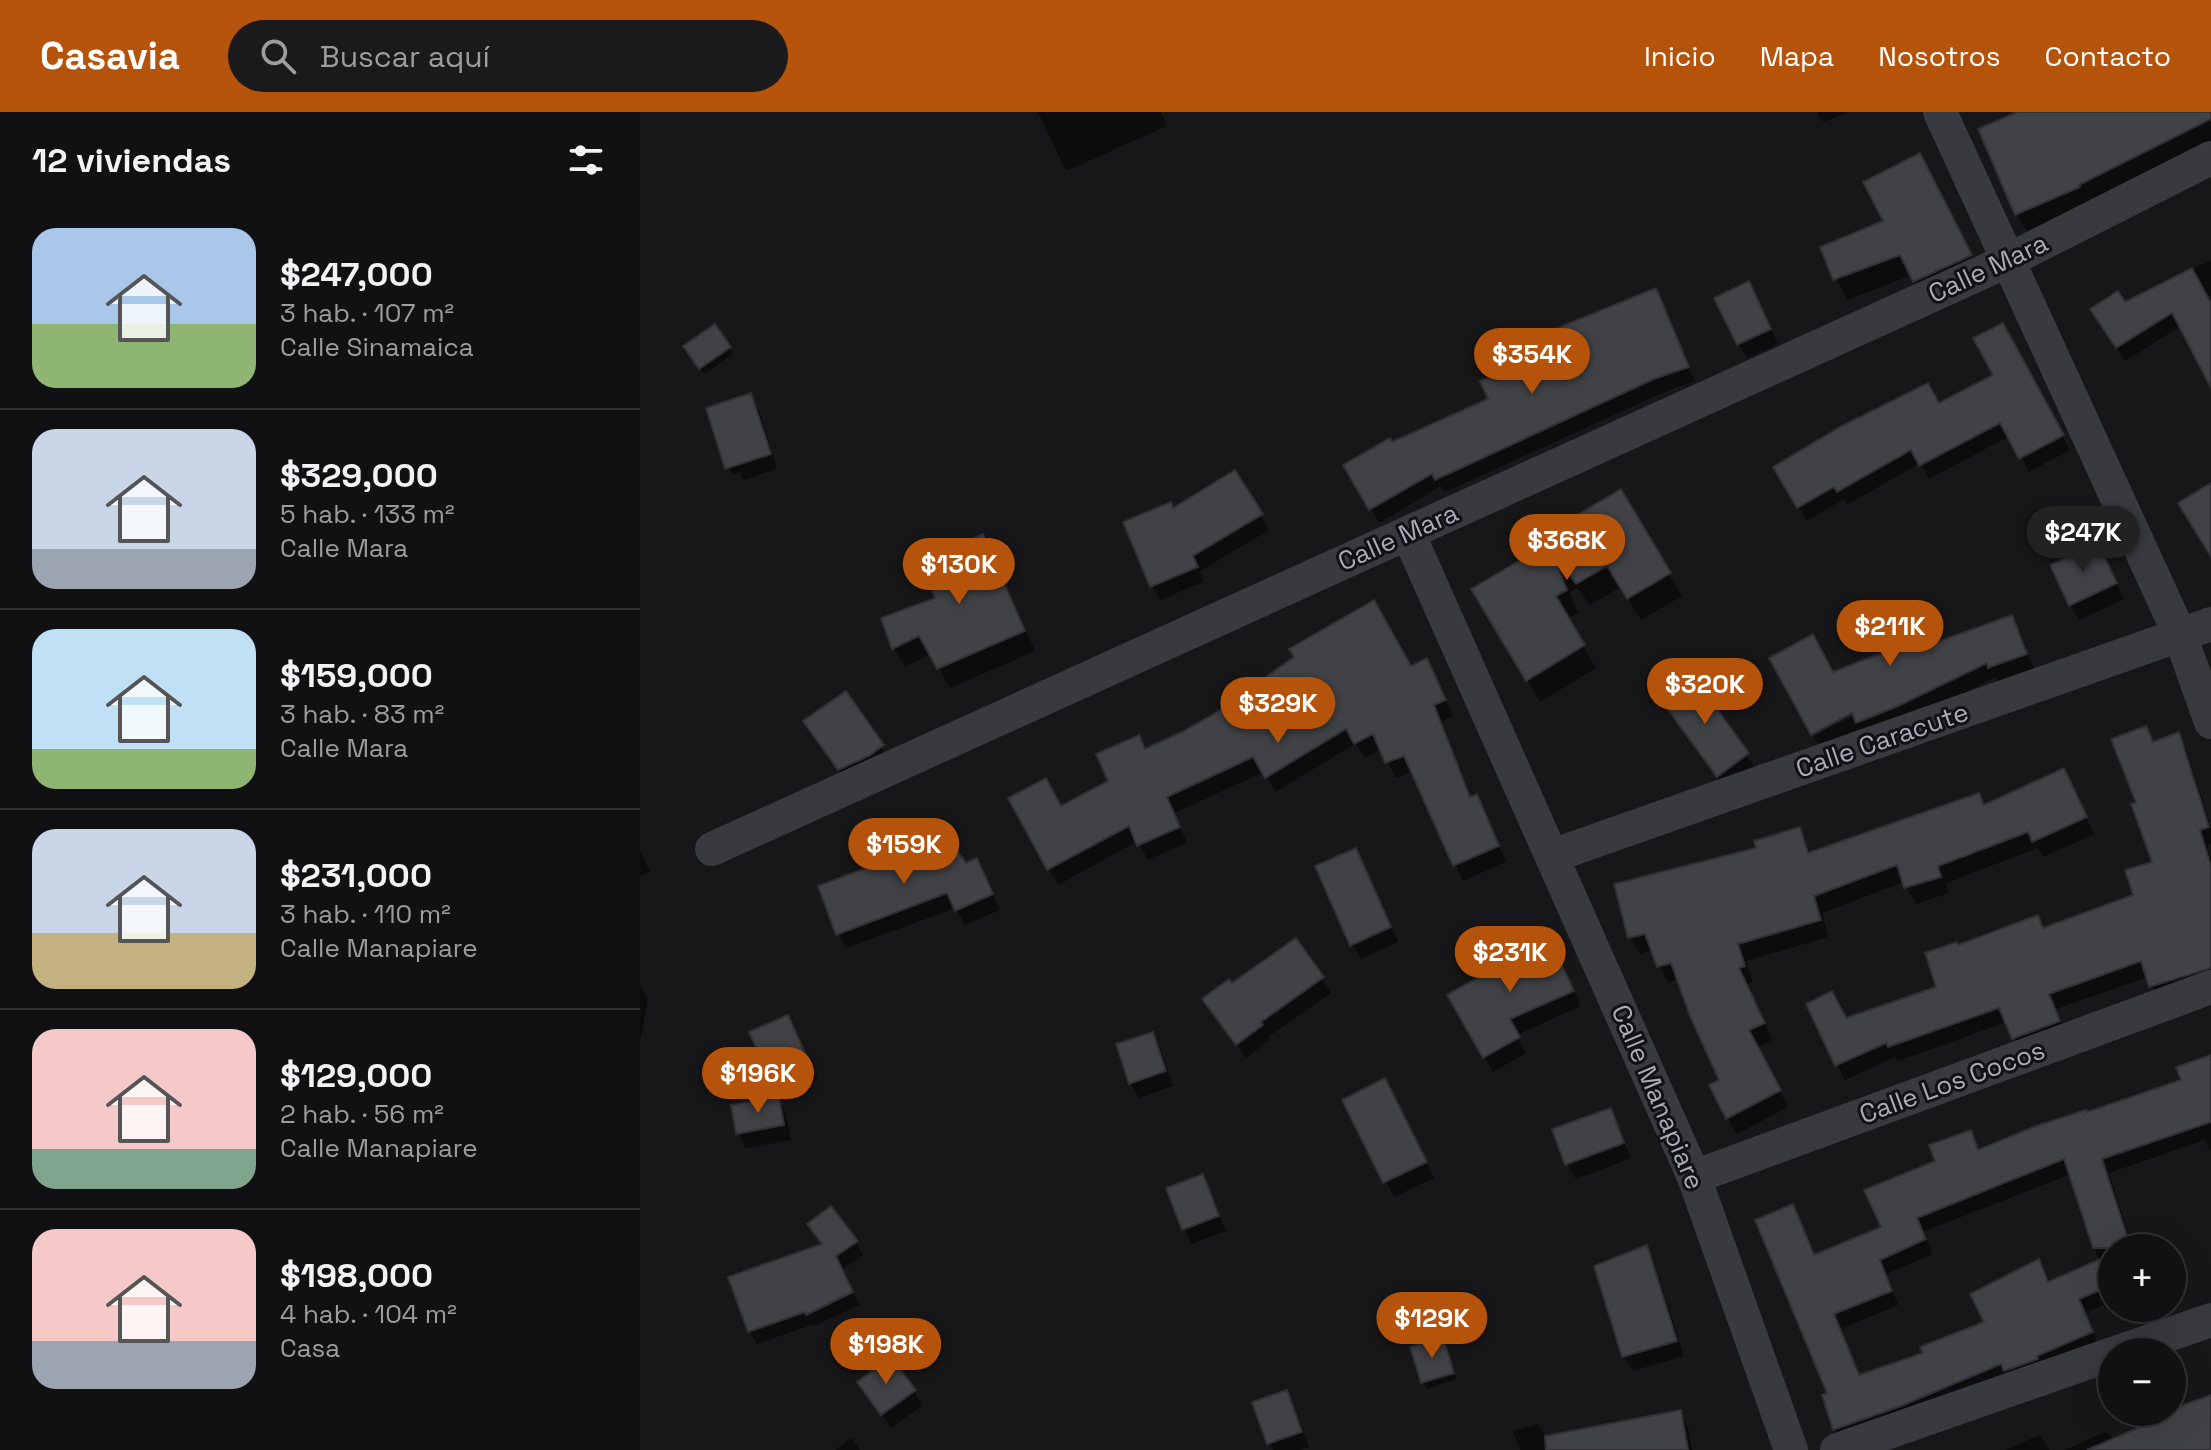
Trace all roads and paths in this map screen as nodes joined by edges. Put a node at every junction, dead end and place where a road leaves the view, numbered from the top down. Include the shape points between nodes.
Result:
1 (1940, 112) edge
2 (2211, 158) edge
3 (2007, 261) junction
4 (1408, 533) junction
5 (2196, 630) edge
6 (2211, 722) edge
7 (712, 849) dead end
8 (1552, 856) junction
9 (2211, 987) edge
10 (1694, 1177) junction
11 (2211, 1320) edge
12 (2159, 1338) edge
13 (2098, 1359) edge
14 (1791, 1450) edge
15 (1837, 1450) edge

1 - 3 street
2 - 3 street, Calle Mara
3 - 4 street, Calle Mara
3 - 5 street
4 - 7 street, Calle Mara
4 - 8 street, Calle Manapiare
5 - 6 street
5 - 8 street, Calle Caracute
8 - 10 street, Calle Manapiare
9 - 10 street, Calle Los Cocos
10 - 14 street, Calle Manapiare
11 - 12 street
13 - 15 street

